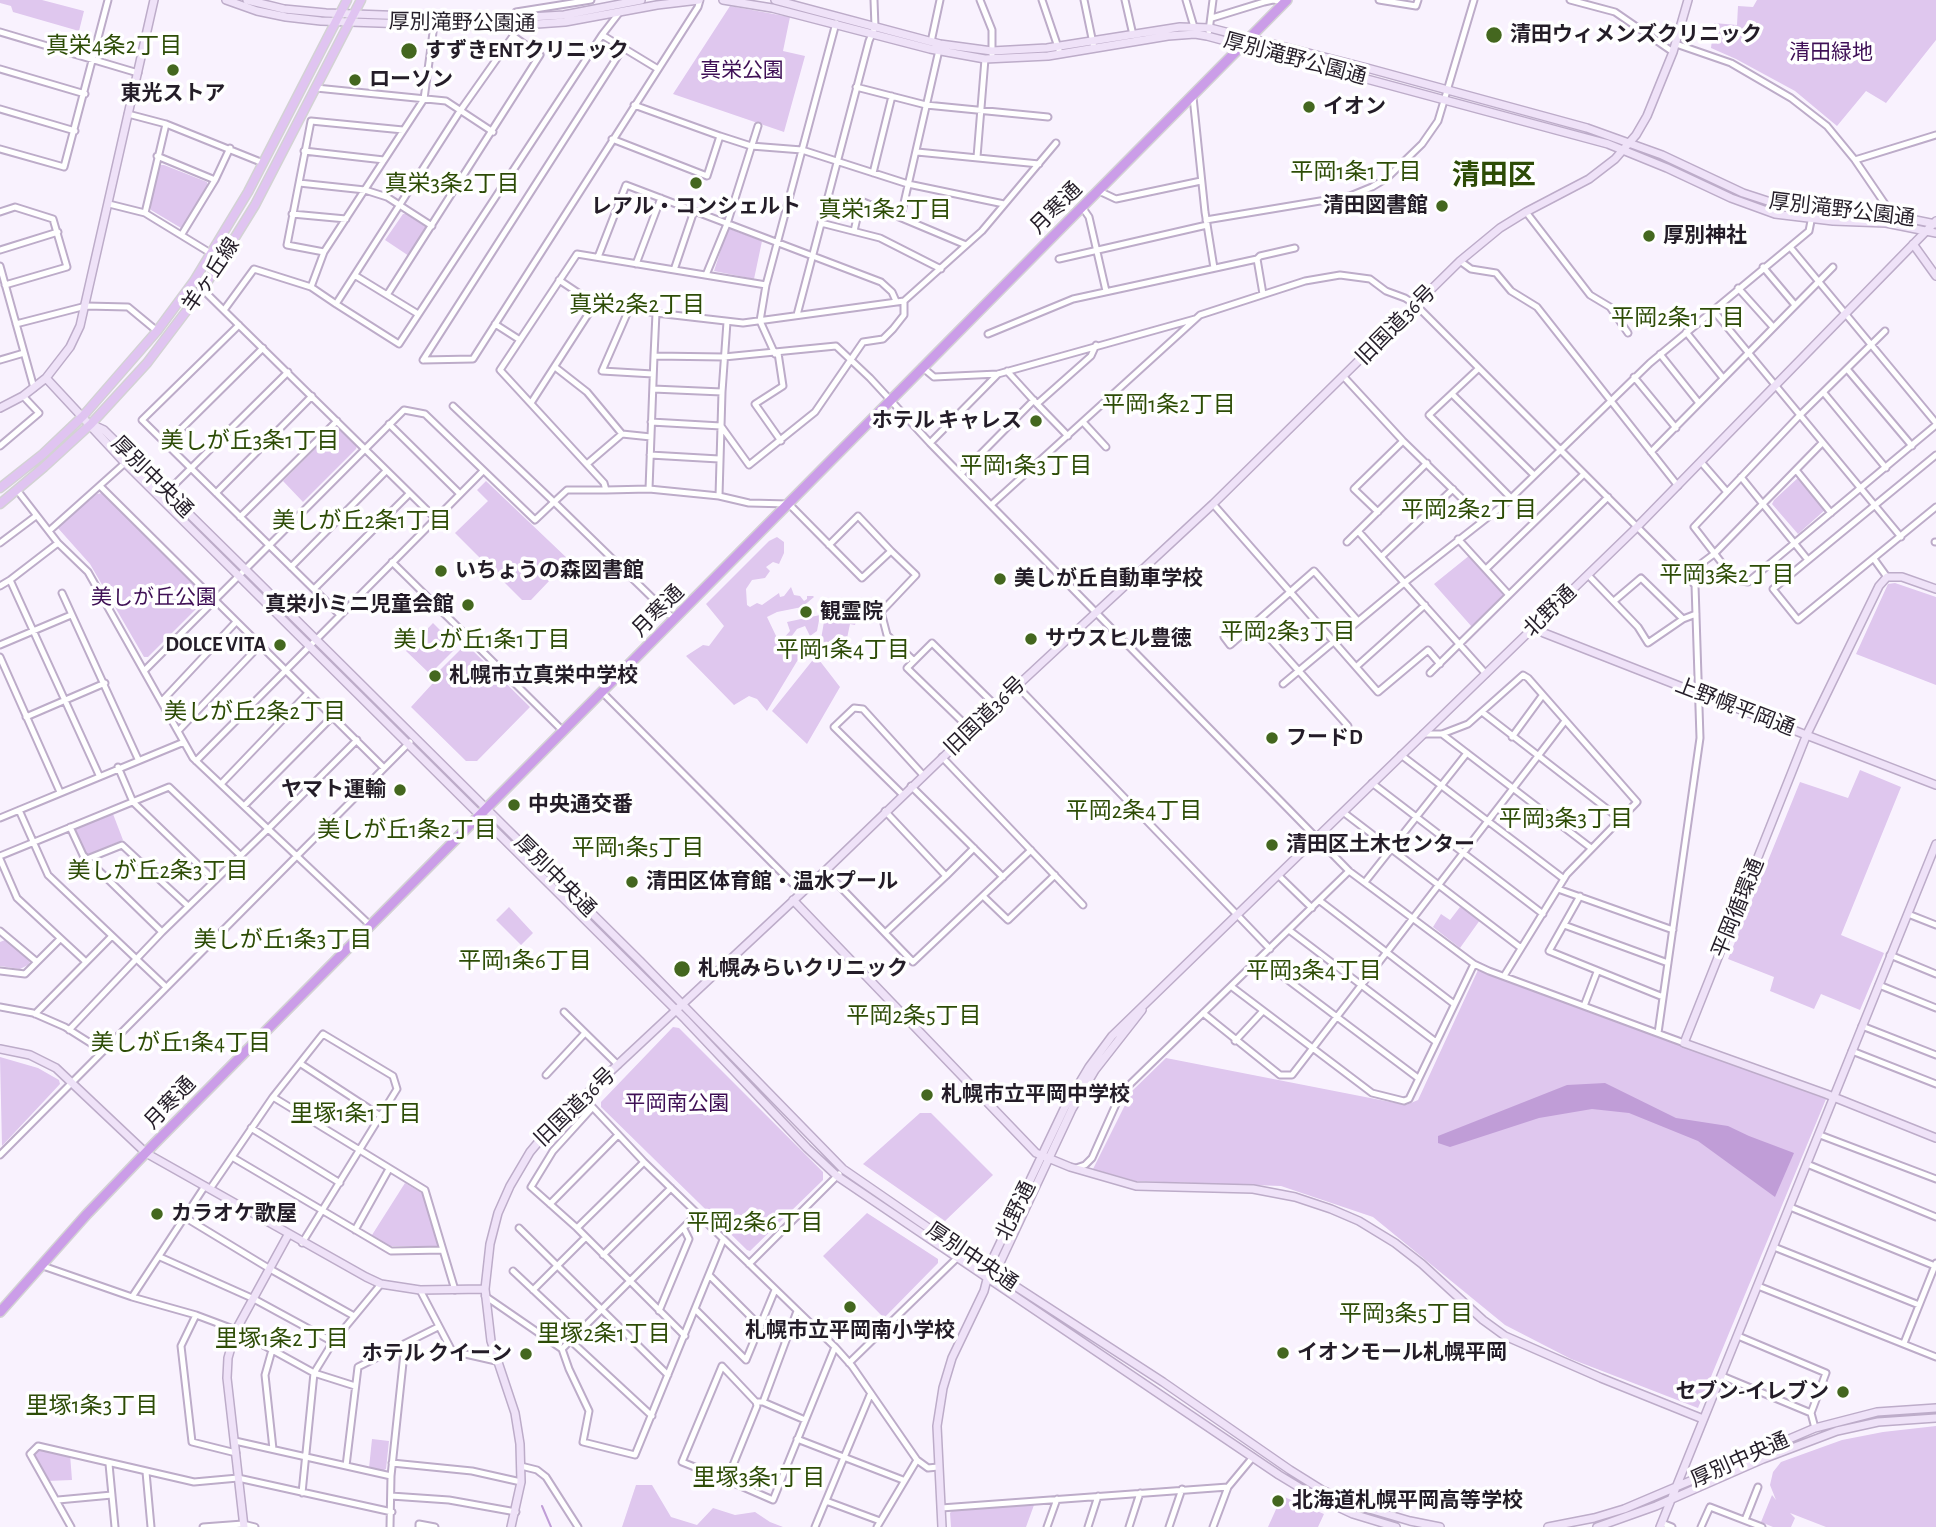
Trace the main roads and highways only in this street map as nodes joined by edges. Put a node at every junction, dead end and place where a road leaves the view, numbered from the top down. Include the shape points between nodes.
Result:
1 (347, 0) edge
2 (361, 0) edge
3 (1286, 1) edge
4 (0, 488) edge
5 (0, 504) edge
6 (0, 1312) edge

1 - 4 main road, 羊ヶ丘線 via 263,163 194,281 83,416
2 - 5 main road, 羊ヶ丘線 via 255,205 203,289 147,363 90,424
3 - 6 highway, 月寒通 via 146,1153

